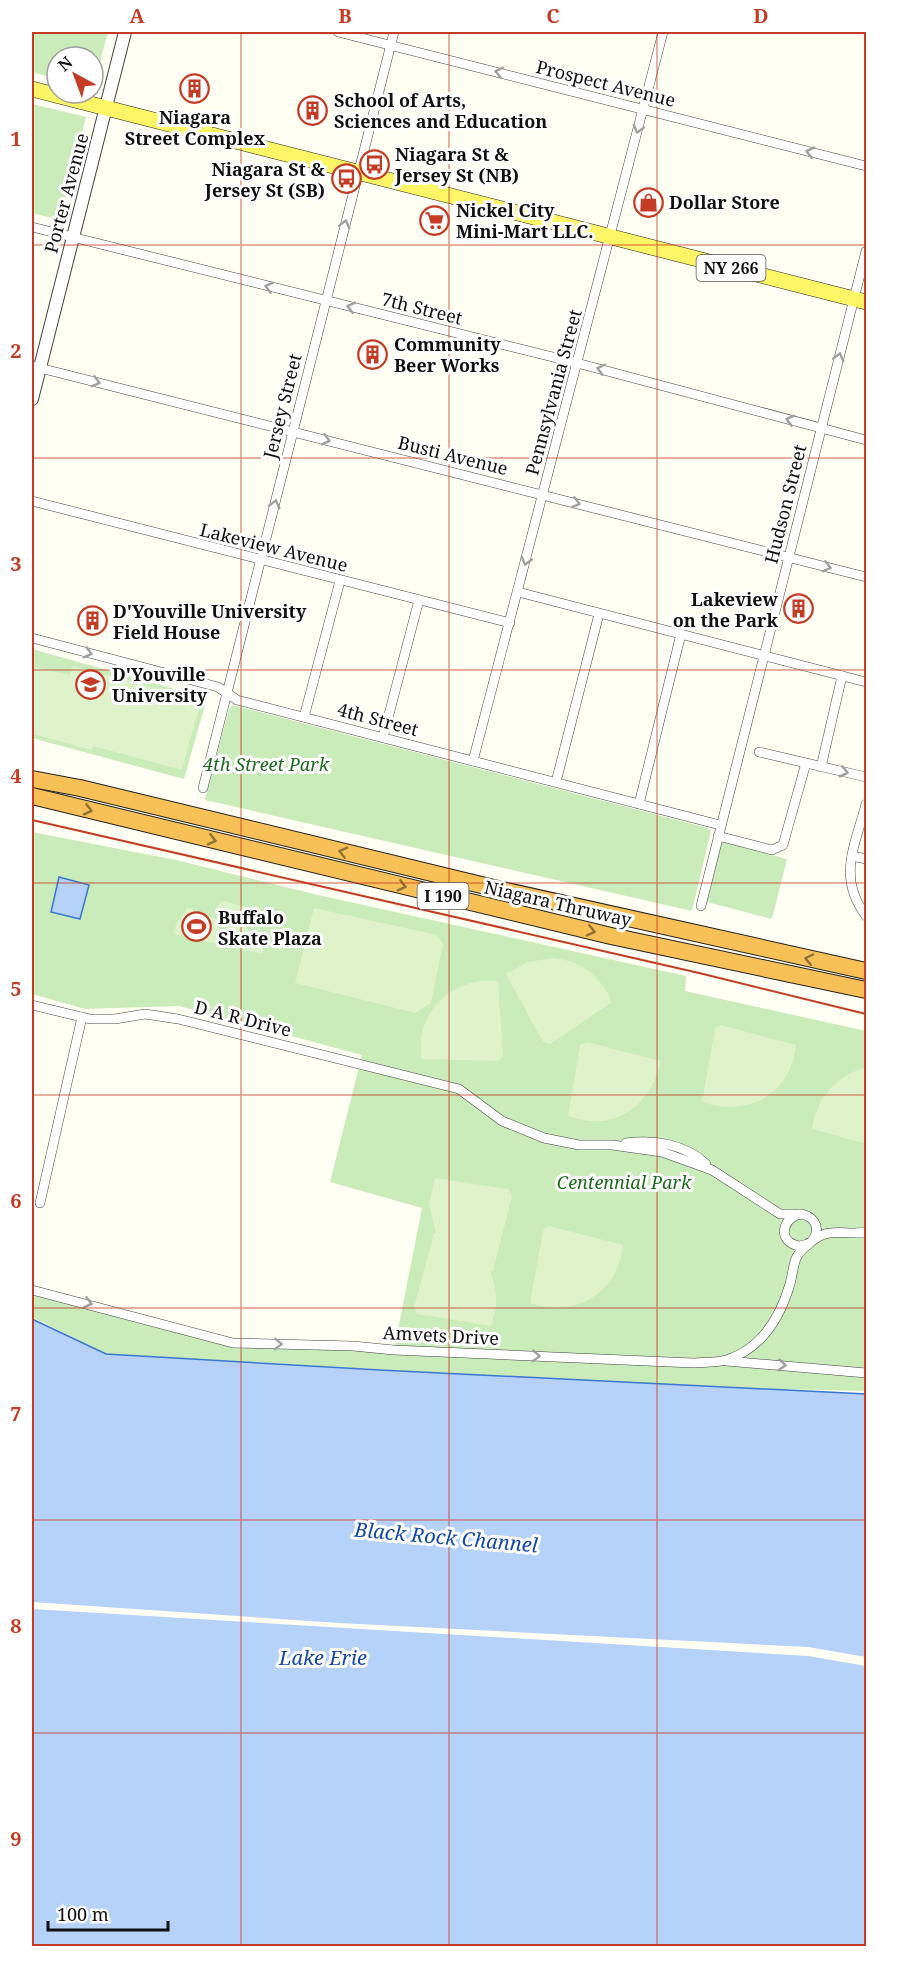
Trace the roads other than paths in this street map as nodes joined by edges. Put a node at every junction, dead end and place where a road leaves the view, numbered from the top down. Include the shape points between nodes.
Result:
1 (126, 32) edge
2 (338, 32) edge
3 (394, 32) edge
4 (663, 32) edge
5 (391, 45) junction
6 (32, 89) edge
7 (107, 108) junction
8 (643, 109) junction
9 (867, 166) edge
10 (358, 173) junction
11 (32, 227) edge
12 (74, 237) junction
13 (610, 237) junction
14 (867, 251) edge
15 (326, 301) junction
16 (860, 301) edge
17 (577, 363) junction
18 (35, 367) edge
19 (32, 399) edge
20 (821, 429) junction
21 (293, 432) junction
22 (867, 440) edge
23 (543, 494) junction
24 (32, 501) edge
25 (788, 556) junction
26 (260, 561) junction
27 (867, 577) edge
28 (340, 580) junction
29 (518, 592) junction
30 (419, 600) junction
31 (599, 614) junction
32 (510, 623) junction
33 (681, 634) junction
34 (32, 638) edge
35 (764, 654) junction
36 (843, 676) junction
37 (867, 682) edge
38 (227, 692) junction
39 (304, 717) junction
40 (383, 737) junction
41 (759, 752) dead end
42 (473, 761) junction
43 (806, 763) junction
44 (820, 766) junction
45 (32, 770) edge
46 (867, 777) edge
47 (32, 779) edge
48 (556, 782) junction
49 (81, 788) junction
50 (202, 788) dead end
51 (32, 796) edge
52 (639, 804) junction
53 (867, 804) edge
54 (720, 825) junction
55 (718, 836) junction
56 (852, 856) junction
57 (867, 859) edge
58 (701, 906) dead end
59 (867, 916) edge
60 (867, 971) edge
61 (867, 990) edge
62 (32, 1005) edge
63 (82, 1017) junction
64 (40, 1203) dead end
65 (773, 1211) junction
66 (800, 1214) junction
67 (813, 1219) junction
68 (867, 1232) edge
69 (831, 1233) junction
70 (786, 1237) junction
71 (810, 1243) junction
72 (795, 1258) junction
73 (32, 1290) edge
74 (724, 1360) junction
75 (867, 1373) edge

1 - 7 street, Porter Avenue
2 - 5 street, Prospect Avenue
3 - 5 street, Jersey Street
4 - 8 street, Pennsylvania Street
8 -> 5 street, Prospect Avenue
5 - 10 street, Jersey Street
6 - 7 main road, NY 266
7 - 10 main road, NY 266
7 - 12 street, Porter Avenue
9 -> 8 street, Prospect Avenue
8 -> 13 street, Pennsylvania Street
10 - 13 main road, NY 266
15 -> 10 street, Jersey Street
11 - 12 street, 7th Street
15 -> 12 street, 7th Street
12 - 18 street, Porter Avenue
13 - 16 main road, NY 266
13 - 17 street, Pennsylvania Street
14 - 16 street, Hudson Street
17 -> 15 street, 7th Street
15 - 21 street, Jersey Street
20 -> 16 street, Hudson Street
20 -> 17 street, 7th Street
17 - 23 street, Pennsylvania Street
18 - 19 street, Porter Avenue
18 -> 21 street, Busti Avenue
20 - 22 street, 7th Street
20 - 25 street, Hudson Street
21 -> 23 street, Busti Avenue
26 -> 21 street, Jersey Street
23 -> 25 street, Busti Avenue
23 -> 29 street, Pennsylvania Street
24 - 26 street, Lakeview Avenue
25 -> 27 street, Busti Avenue
25 - 35 street, Hudson Street
26 - 28 street, Lakeview Avenue
26 - 38 street, Jersey Street
28 - 30 street, Lakeview Avenue
28 - 39 street
29 - 31 street
29 - 32 street, Pennsylvania Street
30 - 32 street, Lakeview Avenue
30 - 40 street
31 - 33 street
31 - 48 street
32 - 42 street, Pennsylvania Street
33 - 35 street
33 - 52 street
34 -> 38 street, 4th Street
35 - 36 street
35 - 54 street, Hudson Street
36 - 37 street
36 - 44 street
38 - 39 street, 4th Street via 237,700
38 - 50 street, Jersey Street
39 - 40 street, 4th Street
40 - 42 street, 4th Street
41 - 43 street
42 - 48 street, 4th Street
43 - 44 street
43 - 55 street via 783,845 772,850
44 -> 46 street
45 - 49 highway
47 - 49 highway, Niagara Thruway / I 190
48 - 52 street, 4th Street
60 -> 49 highway, Niagara Thruway / I 190 via 502,890
51 -> 61 highway, Niagara Thruway / I 190 via 589,931
52 - 54 street, 4th Street
53 - 56 street
54 - 55 street, Hudson Street
55 - 58 street, Hudson Street
56 - 57 street
56 - 59 street via 850,883
62 - 63 street, D A R Drive
63 - 64 street
63 - 65 street, D A R Drive via 100,1020 161,1015 459,1089 502,1121 540,1137 579,1145 662,1152 712,1170
65 - 66 street
65 - 70 street
66 - 67 street
66 - 70 street via 787,1221
67 - 69 street
67 - 71 street via 817,1233
68 - 69 street
69 - 71 street
70 - 71 street via 795,1245
70 - 72 street
71 - 72 street
72 - 74 street, Amvets Drive via 786,1298 771,1328 744,1351
73 -> 74 street, Amvets Drive via 233,1342 693,1362
74 -> 75 street

